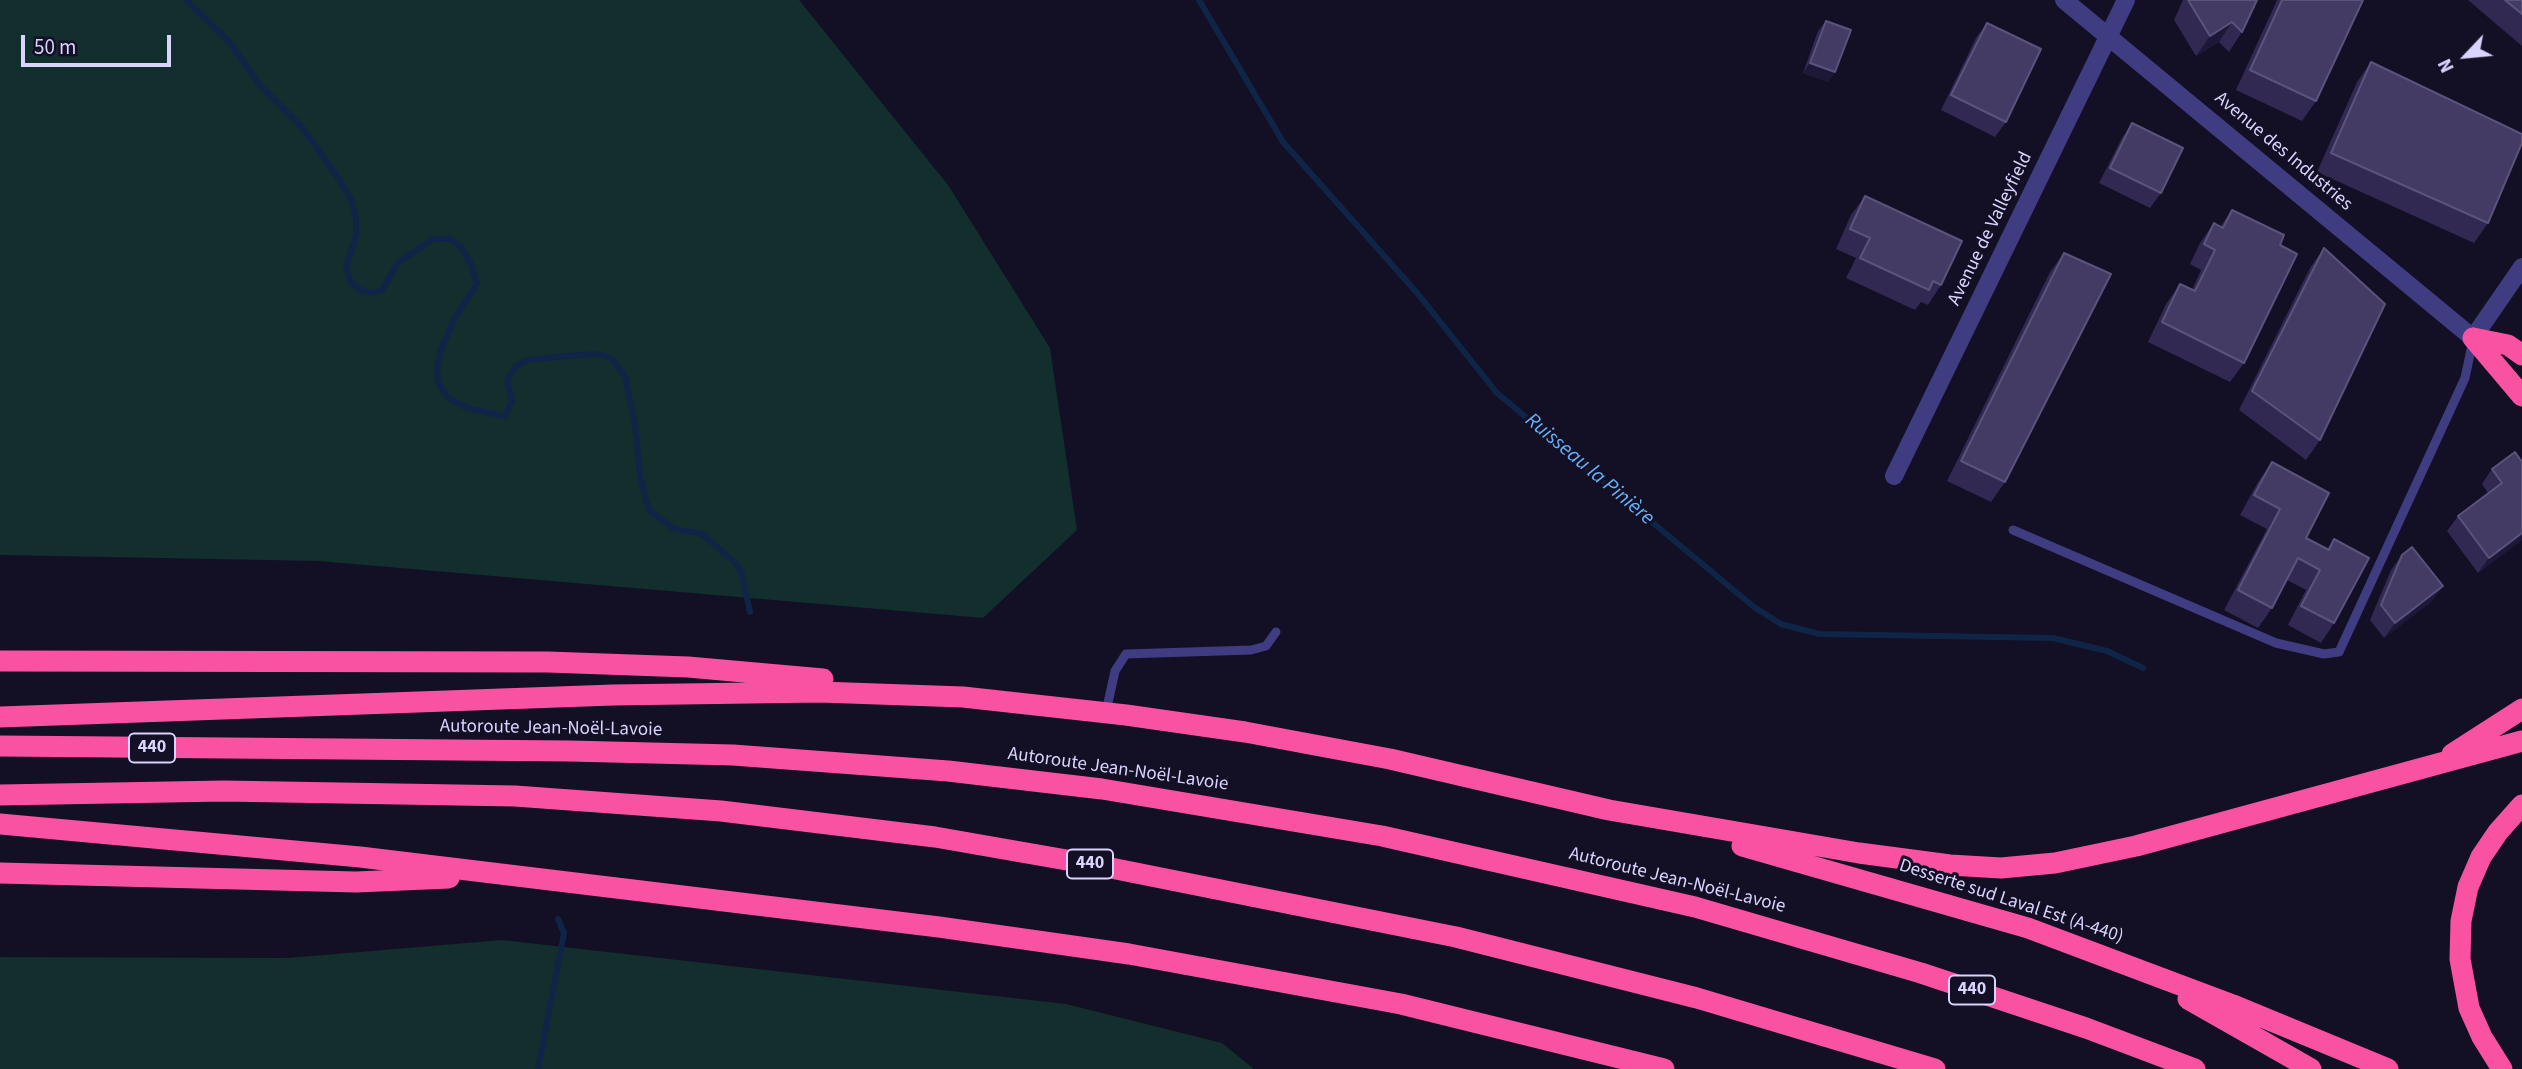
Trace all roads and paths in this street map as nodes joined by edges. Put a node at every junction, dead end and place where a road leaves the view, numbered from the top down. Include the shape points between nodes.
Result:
1 (2064, 0) edge
2 (2126, 0) edge
3 (2109, 35) junction
4 (2522, 267) edge
5 (2473, 338) junction
6 (2522, 355) edge
7 (2522, 396) edge
8 (1894, 476) dead end
9 (2013, 530) dead end
10 (1276, 632) dead end
11 (0, 661) edge
12 (964, 697) junction
13 (2522, 709) edge
14 (1106, 712) junction
15 (0, 717) edge
16 (2522, 741) edge
17 (0, 746) edge
18 (2435, 764) junction
19 (0, 795) edge
20 (2522, 805) edge
21 (1609, 810) junction
22 (0, 824) edge
23 (0, 873) edge
24 (510, 875) junction
25 (2145, 972) junction
26 (1664, 1069) edge
27 (1935, 1069) edge
28 (2195, 1069) edge
29 (2311, 1069) edge
30 (2388, 1069) edge
31 (2502, 1069) edge

1 - 3 street, Avenue des Industries
2 - 3 street, Avenue de Valleyfield
3 - 5 street, Avenue des Industries
3 - 8 street, Avenue de Valleyfield
4 - 5 street
5 - 6 highway via 2508,345
5 - 7 highway
5 - 9 lane via 2465,378 2339,652 2324,654 2276,643
10 - 14 lane via 1266,646 1251,650 1126,654 1115,671
11 - 12 highway via 620,664 876,684
12 - 14 highway
12 - 15 highway via 820,692 626,694
13 - 18 highway
14 - 21 highway via 1390,759
16 - 18 highway
17 - 28 highway, Autoroute Jean-Noël-Lavoie / 440 via 720,755 922,769 1102,789 1382,836 1695,907 1933,977
18 - 21 highway via 2136,846 2055,863 2001,868 1881,856
19 - 27 highway, 440 via 224,791 514,796 721,811 935,837 1456,937 1697,998
20 - 31 highway via 2481,857 2461,921 2460,959 2469,1008
21 - 25 highway, Desserte sud Laval Est (A-440) via 1999,918
22 - 24 highway via 298,850
23 - 24 highway via 356,882
24 - 26 highway via 939,927 1207,966 1414,1007
25 - 29 highway
25 - 30 highway, Desserte sud Laval Est (A-440)

